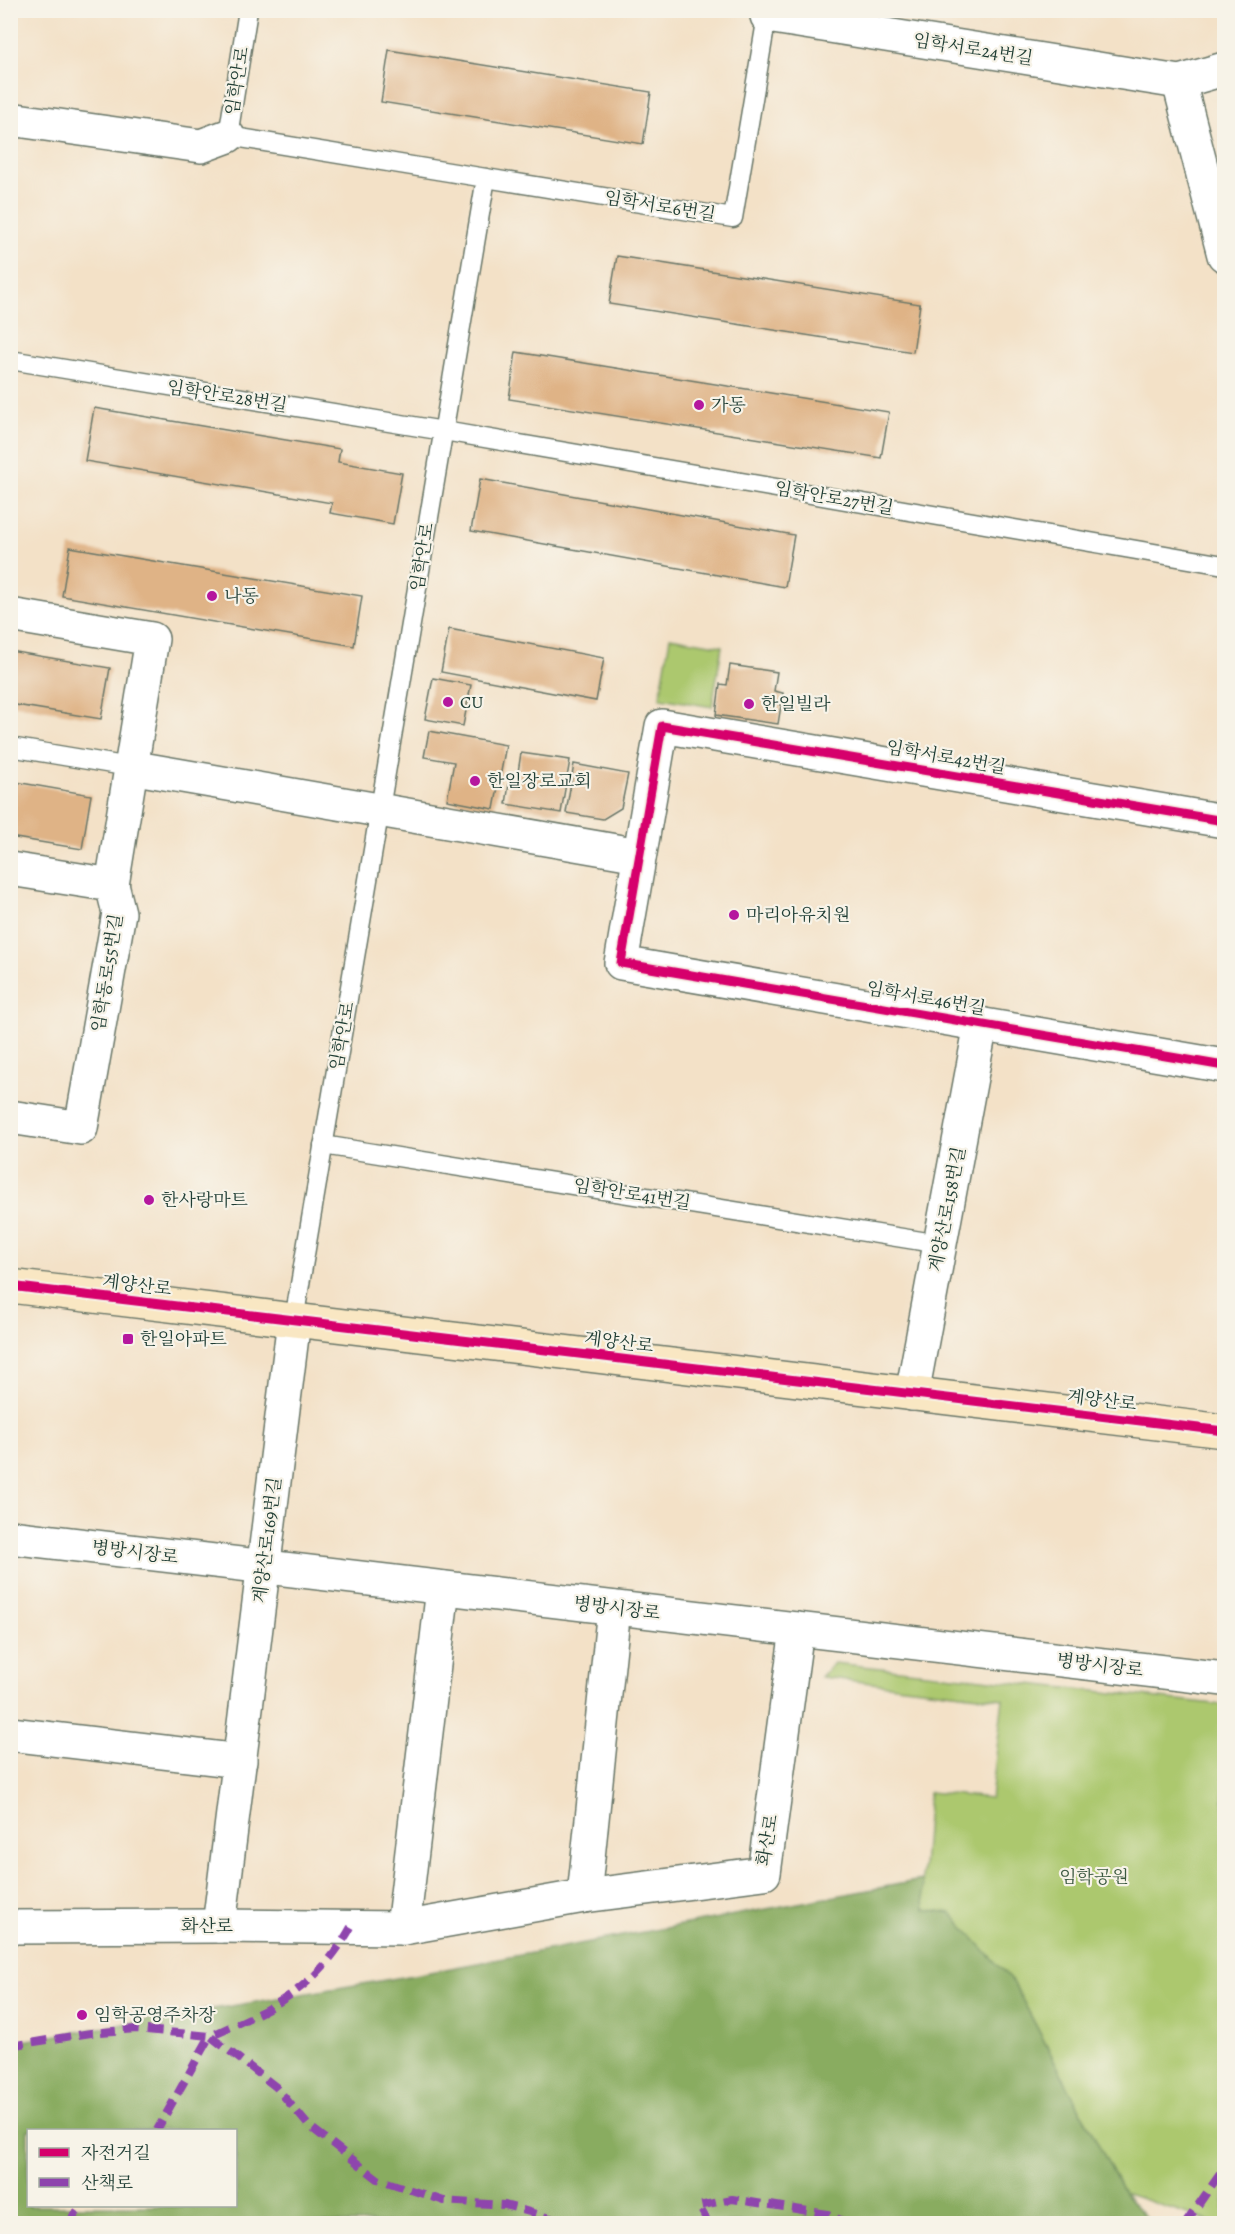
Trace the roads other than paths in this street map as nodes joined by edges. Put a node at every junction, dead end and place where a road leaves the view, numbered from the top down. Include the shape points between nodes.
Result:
1 (248, 10) edge
2 (767, 13) edge
3 (1224, 69) edge
4 (1179, 82) junction
5 (10, 119) edge
6 (228, 136) junction
7 (486, 178) junction
8 (1224, 255) edge
9 (10, 360) edge
10 (444, 431) junction
11 (1224, 565) edge
12 (10, 615) edge
13 (10, 747) edge
14 (130, 767) junction
15 (380, 809) junction
16 (1224, 821) edge
17 (639, 855) junction
18 (10, 869) edge
19 (112, 885) junction
20 (981, 1024) junction
21 (1224, 1066) edge
22 (10, 1117) edge
23 (323, 1145) junction
24 (940, 1244) junction
25 (10, 1286) edge
26 (294, 1320) junction
27 (912, 1394) junction
28 (1224, 1431) edge
29 (10, 1537) edge
30 (264, 1567) junction
31 (443, 1588) junction
32 (614, 1608) junction
33 (797, 1629) junction
34 (1224, 1679) edge
35 (10, 1734) edge
36 (240, 1761) junction
37 (584, 1896) junction
38 (219, 1926) junction
39 (10, 1927) edge
40 (403, 1928) junction

1 - 6 lane, 임학안로
2 - 4 street, 임학서로24번길
2 - 7 lane, 임학서로6번길 via 733,218
3 - 4 street, 임학서로24번길
4 - 8 street
5 - 6 street via 201,146
6 - 7 lane, 임학안로
7 - 10 lane, 임학안로
9 - 10 lane, 임학안로28번길
10 - 11 lane, 임학안로27번길
10 - 15 lane, 임학안로
12 - 14 street via 152,639
13 - 14 lane
14 - 15 street
14 - 19 street
15 - 17 street
15 - 23 lane, 임학안로
16 - 17 street, 임학서로42번길 via 662,726
17 - 20 street, 임학서로46번길 via 621,963
18 - 19 street
19 - 22 street, 임학동로55번길 via 119,913 81,1128
20 - 21 street, 임학서로46번길
20 - 24 street, 계양산로158번길
23 - 24 lane, 임학안로41번길
23 - 26 lane, 임학안로
24 - 27 street, 계양산로158번길
25 - 26 street, 계양산로
26 - 27 street, 계양산로
26 - 30 street, 계양산로169번길
27 - 28 street, 계양산로
29 - 30 street, 병방시장로
30 - 31 street, 병방시장로
30 - 36 street, 계양산로169번길
31 - 32 street, 병방시장로
31 - 40 street
32 - 33 street, 병방시장로
32 - 37 street
33 - 34 street, 병방시장로
33 - 37 street, 화산로 via 764,1873
35 - 36 street
36 - 38 street, 계양산로169번길
37 - 40 street, 화산로
38 - 39 street, 화산로
38 - 40 street, 화산로

